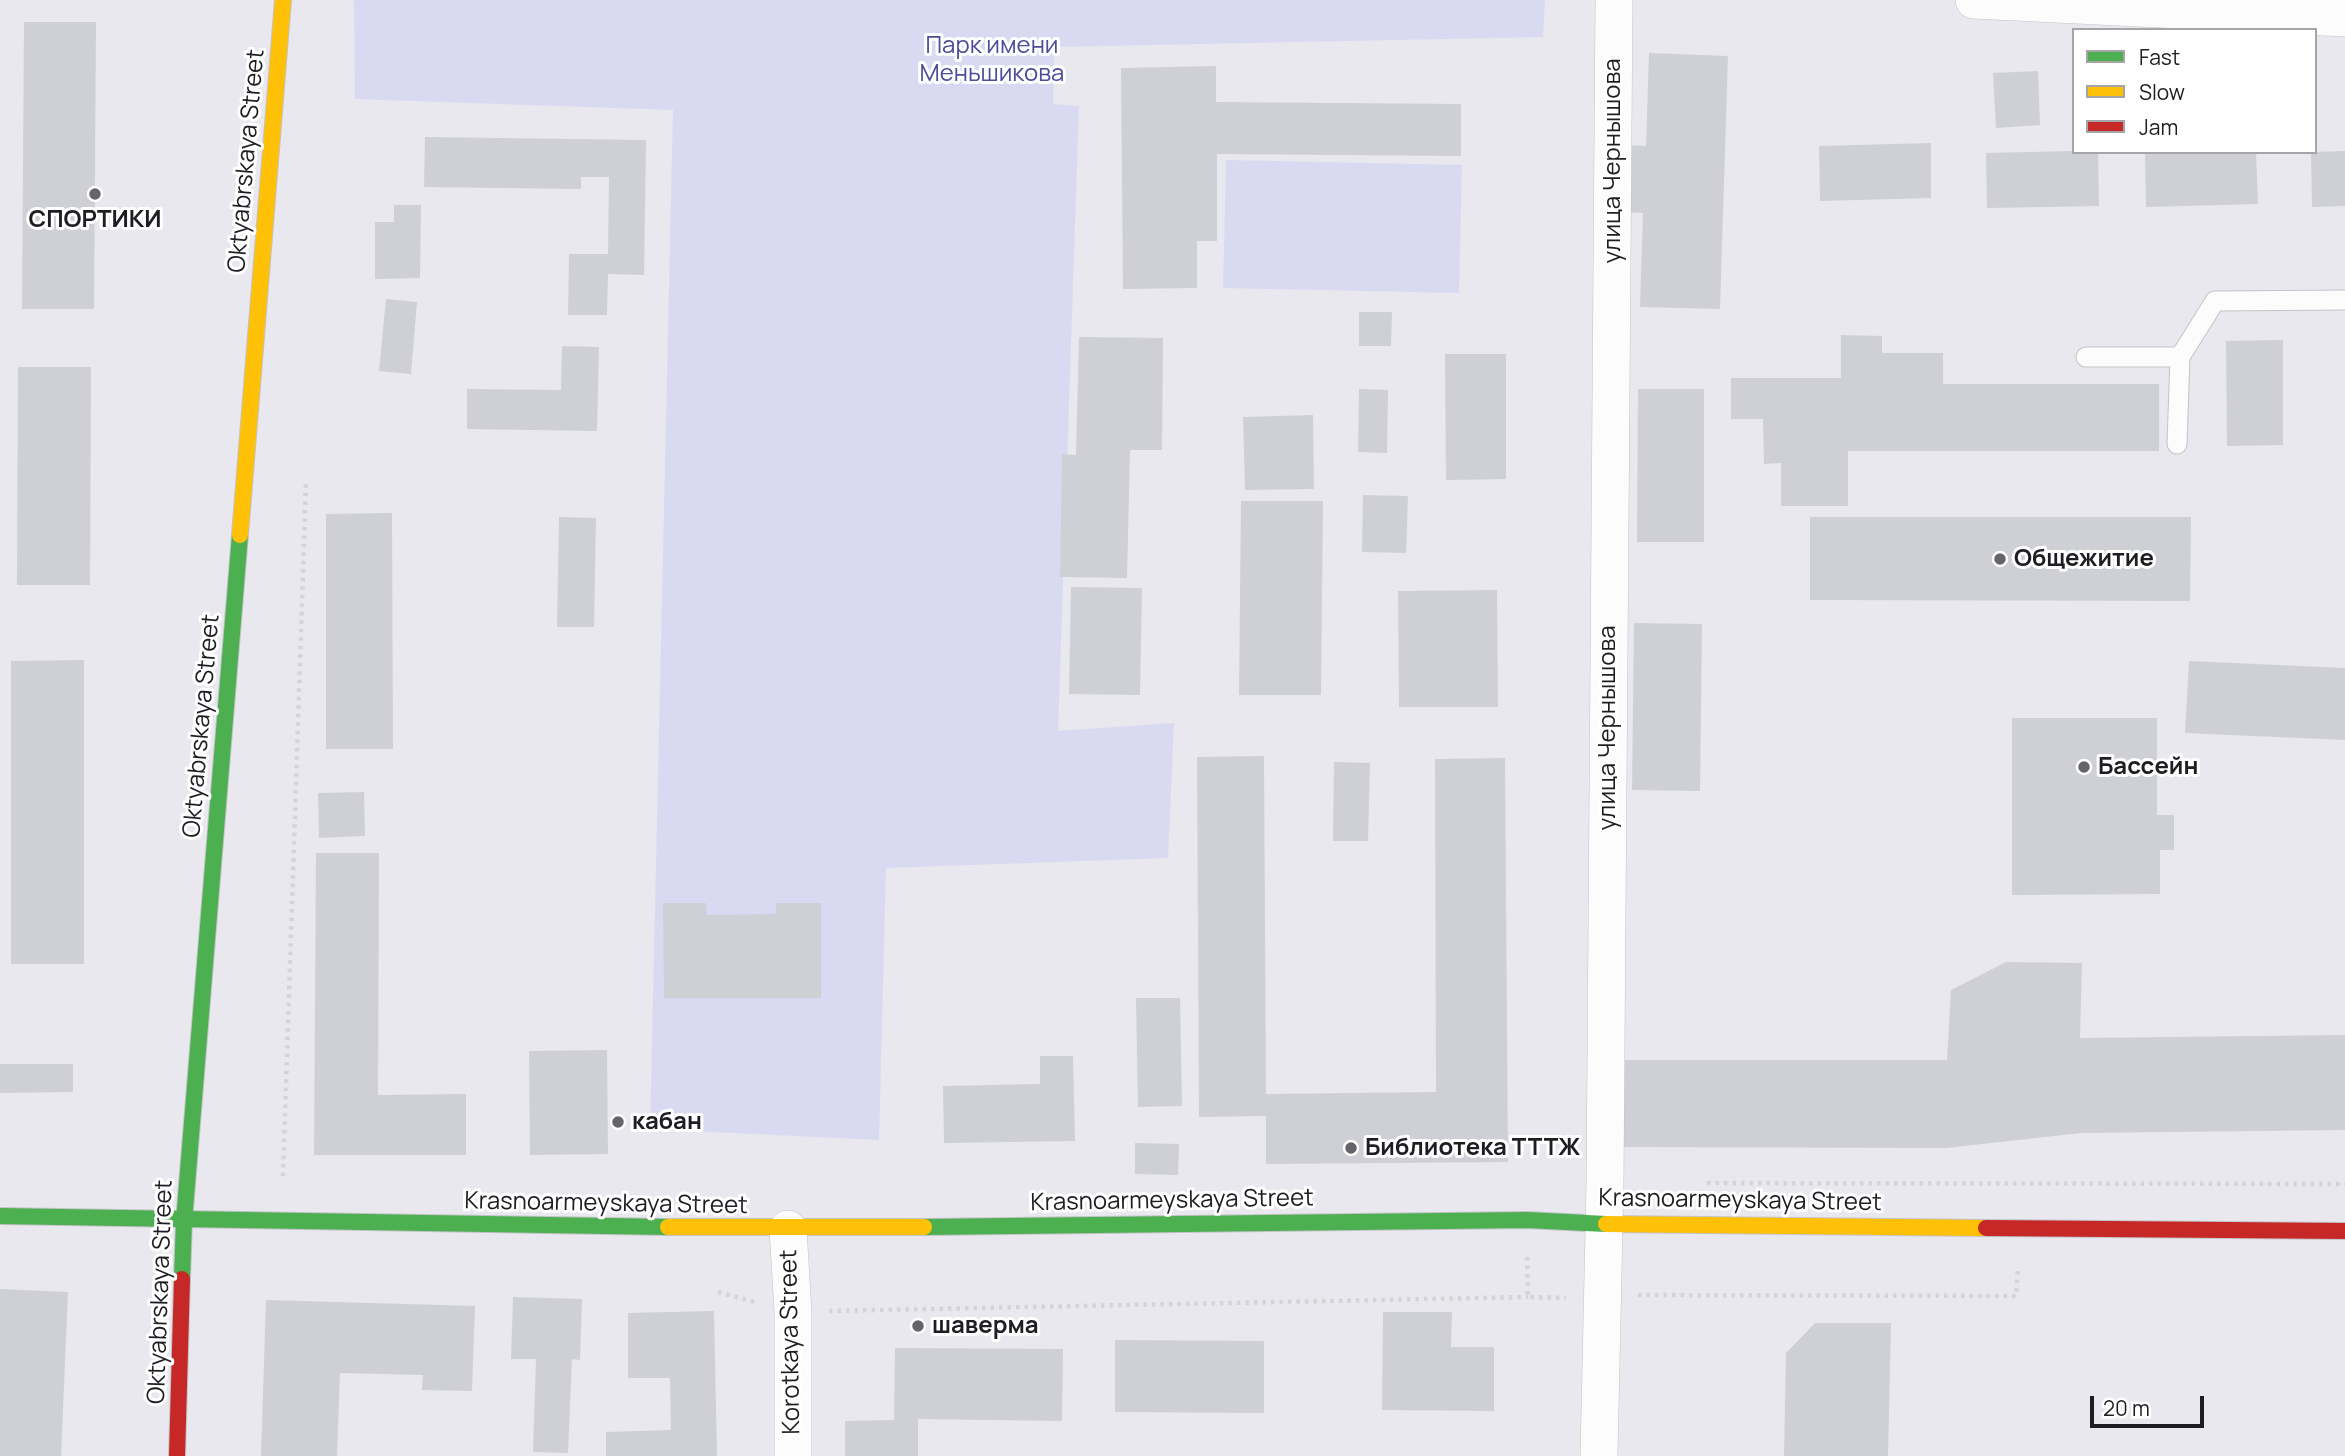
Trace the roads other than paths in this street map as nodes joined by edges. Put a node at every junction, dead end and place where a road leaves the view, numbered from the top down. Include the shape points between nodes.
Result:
1 (283, 0) edge
2 (306, 0) edge
3 (1614, 0) edge
4 (1973, 0) edge
5 (2345, 18) edge
6 (281, 30) junction
7 (2345, 300) edge
8 (2086, 357) dead end
9 (2180, 358) junction
10 (2177, 444) dead end
11 (0, 1216) edge
12 (184, 1221) junction
13 (1603, 1224) junction
14 (789, 1229) junction
15 (2345, 1231) edge
16 (177, 1456) edge
17 (793, 1456) edge
18 (1599, 1456) edge

1 - 6 street, Oktyabrskaya Street
2 - 6 lane
3 - 13 street, улица Чернышова
4 - 5 street
6 - 12 street, Oktyabrskaya Street
7 - 9 lane via 2215,300
8 - 9 lane
9 - 10 lane
11 - 12 street, Krasnoarmeyskaya Street
12 - 14 street, Krasnoarmeyskaya Street
12 - 16 street, Oktyabrskaya Street
13 - 14 street, Krasnoarmeyskaya Street via 1527,1220
13 - 15 street, Krasnoarmeyskaya Street
13 - 18 street, улица Чернышова
14 - 17 street, Korotkaya Street

